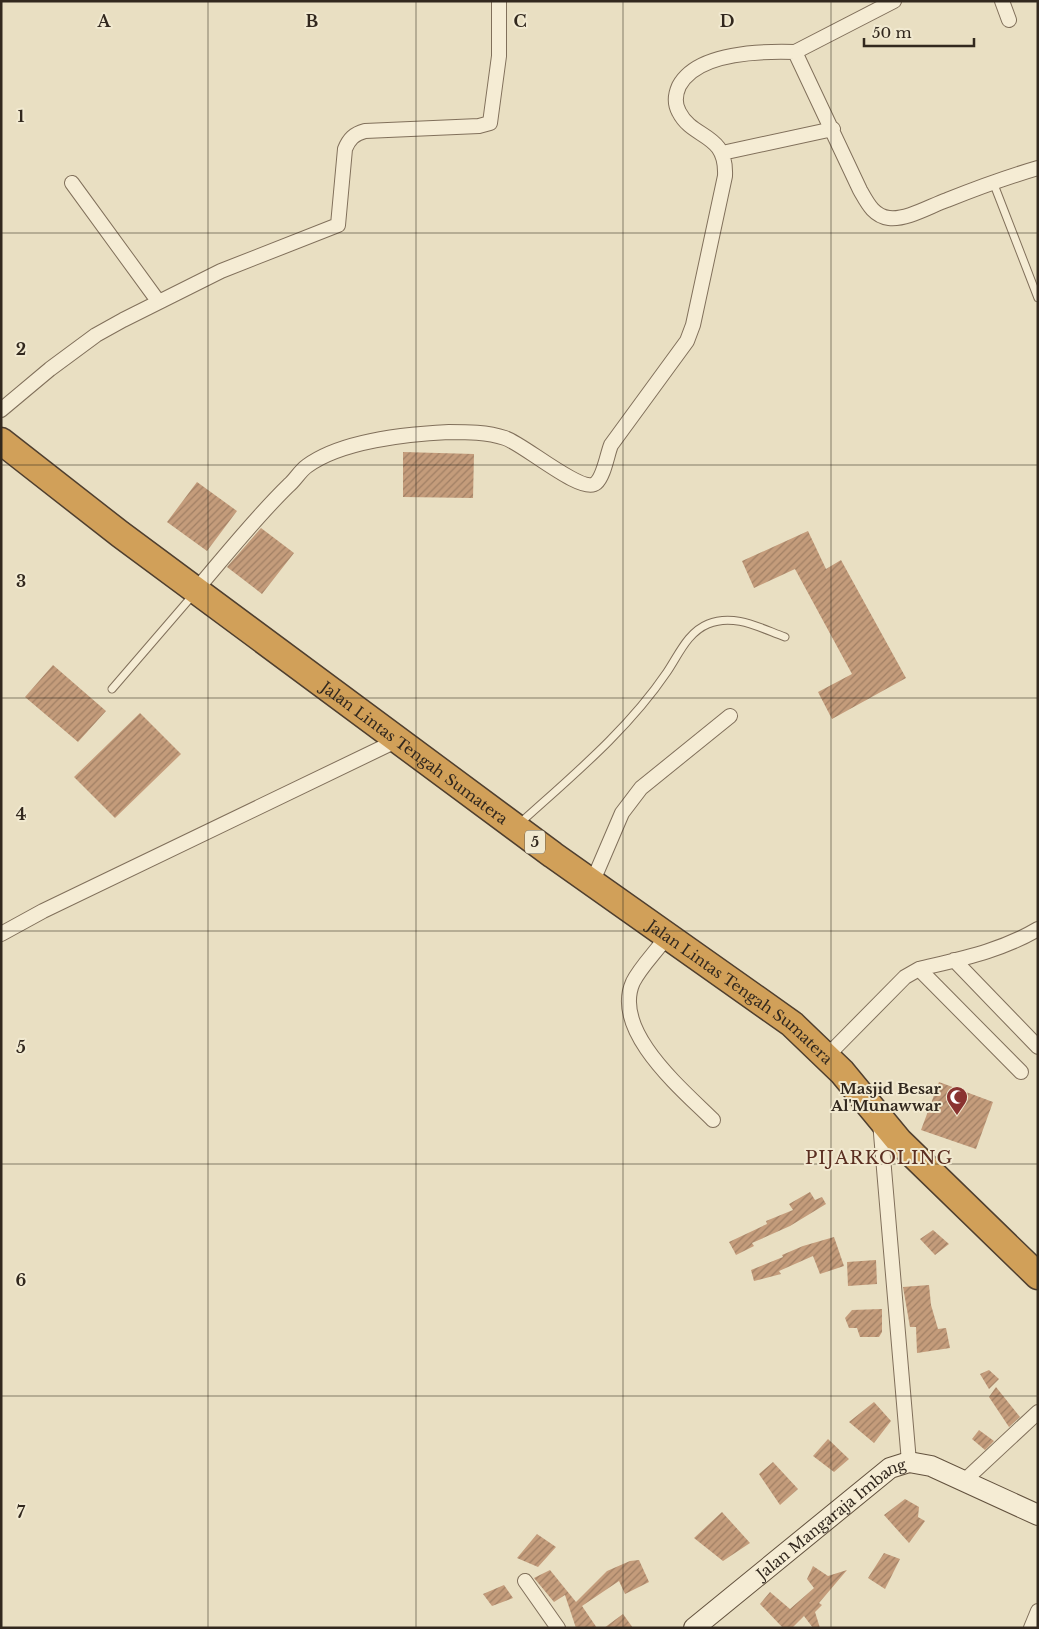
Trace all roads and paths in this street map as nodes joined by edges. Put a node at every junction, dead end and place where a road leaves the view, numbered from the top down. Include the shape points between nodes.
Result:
1 (499, 1) edge
2 (894, 1) edge
3 (1002, 1) edge
4 (1009, 20) dead end
5 (795, 52) junction
6 (833, 129) junction
7 (722, 153) junction
8 (1038, 168) edge
9 (993, 182) junction
10 (72, 183) dead end
11 (1038, 298) edge
12 (158, 301) junction
13 (1, 410) edge
14 (1, 441) edge
15 (196, 590) junction
16 (785, 637) dead end
17 (112, 689) dead end
18 (730, 716) dead end
19 (398, 740) junction
20 (515, 827) junction
21 (592, 883) junction
22 (1038, 929) edge
23 (1, 934) edge
24 (668, 936) junction
25 (954, 960) junction
26 (919, 969) junction
27 (1038, 1047) edge
28 (826, 1057) junction
29 (1021, 1072) dead end
30 (879, 1117) junction
31 (713, 1120) dead end
32 (1038, 1276) edge
33 (1038, 1412) edge
34 (909, 1462) junction
35 (964, 1481) junction
36 (1038, 1515) edge
37 (525, 1581) dead end
38 (1038, 1611) edge
39 (558, 1628) edge
40 (694, 1628) edge
41 (1032, 1628) edge

1 - 12 street via 499,56 490,123 355,134 345,149 338,225 220,271
2 - 5 street
3 - 4 street
5 - 6 street
5 - 7 street via 770,51 722,58 693,70 684,78 675,98 680,114 712,140
6 - 7 street
6 - 9 street via 860,190 872,210 882,216 890,218 912,214
7 - 15 street via 726,164 725,176 694,325 687,341 611,445 596,484 588,486 575,482 506,438 485,434 425,434 335,451 306,467 270,503
8 - 9 street
9 - 11 lane
10 - 12 street
12 - 13 street via 96,336
14 - 15 highway, Jalan Lintas Tengah Sumatera / 5
15 - 17 lane
15 - 19 highway, Jalan Lintas Tengah Sumatera / 5
16 - 20 lane via 742,621 722,620 695,631 651,695 613,739
18 - 21 street via 641,788 622,813
19 - 20 highway, Jalan Lintas Tengah Sumatera / 5
19 - 23 street
20 - 21 highway, Jalan Lintas Tengah Sumatera / 5
21 - 24 highway, Jalan Lintas Tengah Sumatera / 5
22 - 25 street via 992,951
24 - 28 highway, Jalan Lintas Tengah Sumatera / 5 via 792,1024
24 - 31 street via 634,981 629,995 629,1012 637,1033 662,1069
25 - 26 street
25 - 27 street
26 - 28 street via 905,977
26 - 29 street
28 - 30 highway, Jalan Lintas Tengah Sumatera / 5
30 - 32 highway, Jalan Lintas Tengah Sumatera / 5 via 899,1141
30 - 34 street
33 - 35 street
34 - 35 street, Jalan Mangaraja Imbang via 931,1466
34 - 40 street, Jalan Mangaraja Imbang via 890,1468
35 - 36 street, Jalan Mangaraja Imbang
37 - 39 street
38 - 41 street

